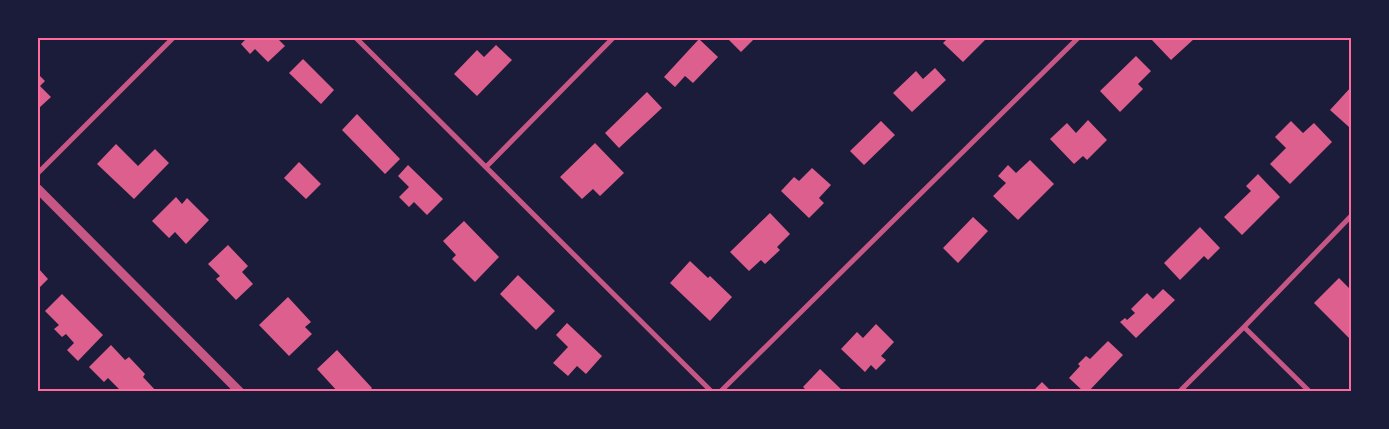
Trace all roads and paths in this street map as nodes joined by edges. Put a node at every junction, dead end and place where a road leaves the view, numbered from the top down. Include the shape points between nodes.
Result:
1 (173, 38) edge
2 (356, 38) edge
3 (613, 38) edge
4 (1078, 38) edge
5 (486, 167) junction
6 (38, 173) edge
7 (38, 189) edge
8 (1352, 215) edge
9 (1244, 328) junction
10 (240, 392) edge
11 (712, 392) edge
12 (720, 392) edge
13 (1179, 392) edge
14 (1310, 392) edge

1 - 6 street
2 - 5 street
3 - 5 street
4 - 12 street
5 - 11 street
7 - 10 street
8 - 9 street
9 - 13 street
9 - 14 street

